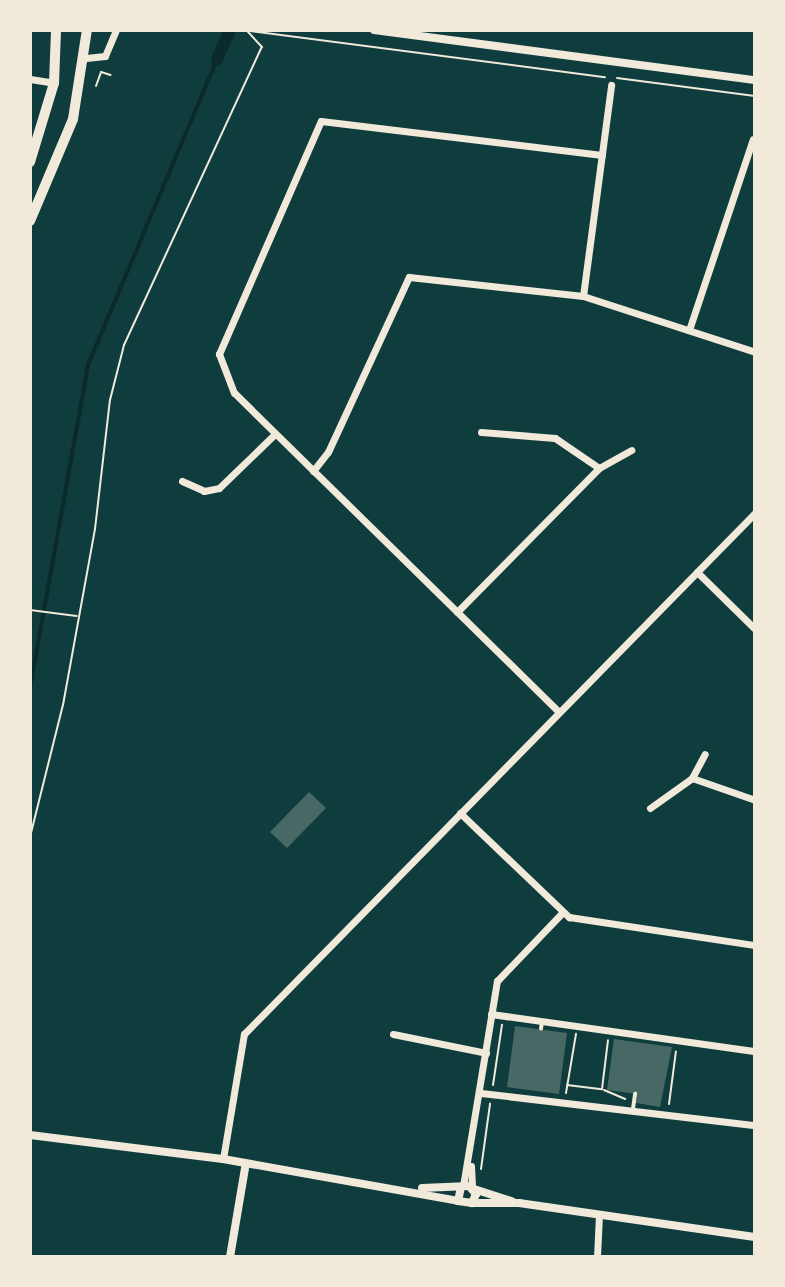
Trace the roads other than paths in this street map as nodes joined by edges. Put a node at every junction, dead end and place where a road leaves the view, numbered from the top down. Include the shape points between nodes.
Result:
1 (56, 30) edge
2 (94, 30) edge
3 (116, 30) edge
4 (374, 30) edge
5 (87, 36) edge
6 (86, 58) junction
7 (30, 79) edge
8 (755, 80) edge
9 (54, 82) junction
10 (611, 85) dead end
11 (753, 139) dead end
12 (602, 155) junction
13 (30, 162) edge
14 (30, 221) edge
15 (583, 296) junction
16 (690, 330) junction
17 (755, 352) edge
18 (481, 432) dead end
19 (275, 434) junction
20 (631, 450) dead end
21 (599, 468) junction
22 (313, 471) junction
23 (182, 481) dead end
24 (755, 513) edge
25 (697, 572) junction
26 (457, 612) junction
27 (755, 629) edge
28 (559, 712) junction
29 (705, 754) dead end
30 (692, 778) junction
31 (755, 800) edge
32 (650, 808) dead end
33 (460, 813) junction
34 (562, 913) junction
35 (755, 945) edge
36 (491, 1014) junction
37 (393, 1034) dead end
38 (755, 1051) edge
39 (486, 1054) junction
40 (481, 1093) junction
41 (635, 1094) dead end
42 (633, 1108) junction
43 (755, 1125) edge
44 (30, 1135) edge
45 (223, 1159) junction
46 (244, 1168) junction
47 (412, 1188) junction
48 (468, 1188) junction
49 (458, 1200) junction
50 (472, 1203) junction
51 (519, 1203) junction
52 (600, 1215) junction
53 (755, 1237) edge
54 (230, 1257) edge
55 (597, 1257) edge

1 - 9 main road
2 - 5 street
3 - 6 street via 105,56
4 - 8 street
5 - 6 main road
6 - 14 main road via 73,119
7 - 9 street
9 - 13 main road
10 - 12 street
11 - 16 street
12 - 15 street
12 - 19 street via 339,120 316,125 219,354 233,393
15 - 16 street
15 - 22 street via 409,277 328,452
16 - 17 street
18 - 21 street via 555,438
19 - 22 street
19 - 23 street via 219,488 204,491
20 - 21 street
21 - 26 street
22 - 26 street
24 - 25 street
25 - 27 street
25 - 28 street
26 - 28 street
28 - 33 street
29 - 30 street
30 - 31 street
30 - 32 street
33 - 34 street
33 - 45 street via 244,1034
34 - 35 street
34 - 36 street via 501,976
36 - 38 street via 541,1026
36 - 39 street
37 - 39 street
39 - 40 street
40 - 42 street via 532,1094
40 - 48 street
41 - 42 lane
42 - 43 street
44 - 45 street
45 - 46 street
46 - 47 street
46 - 54 street
47 - 48 street
47 - 49 street
48 - 49 street
48 - 50 street
48 - 51 street
49 - 50 street
50 - 51 street
51 - 52 street
52 - 53 street
52 - 55 street

